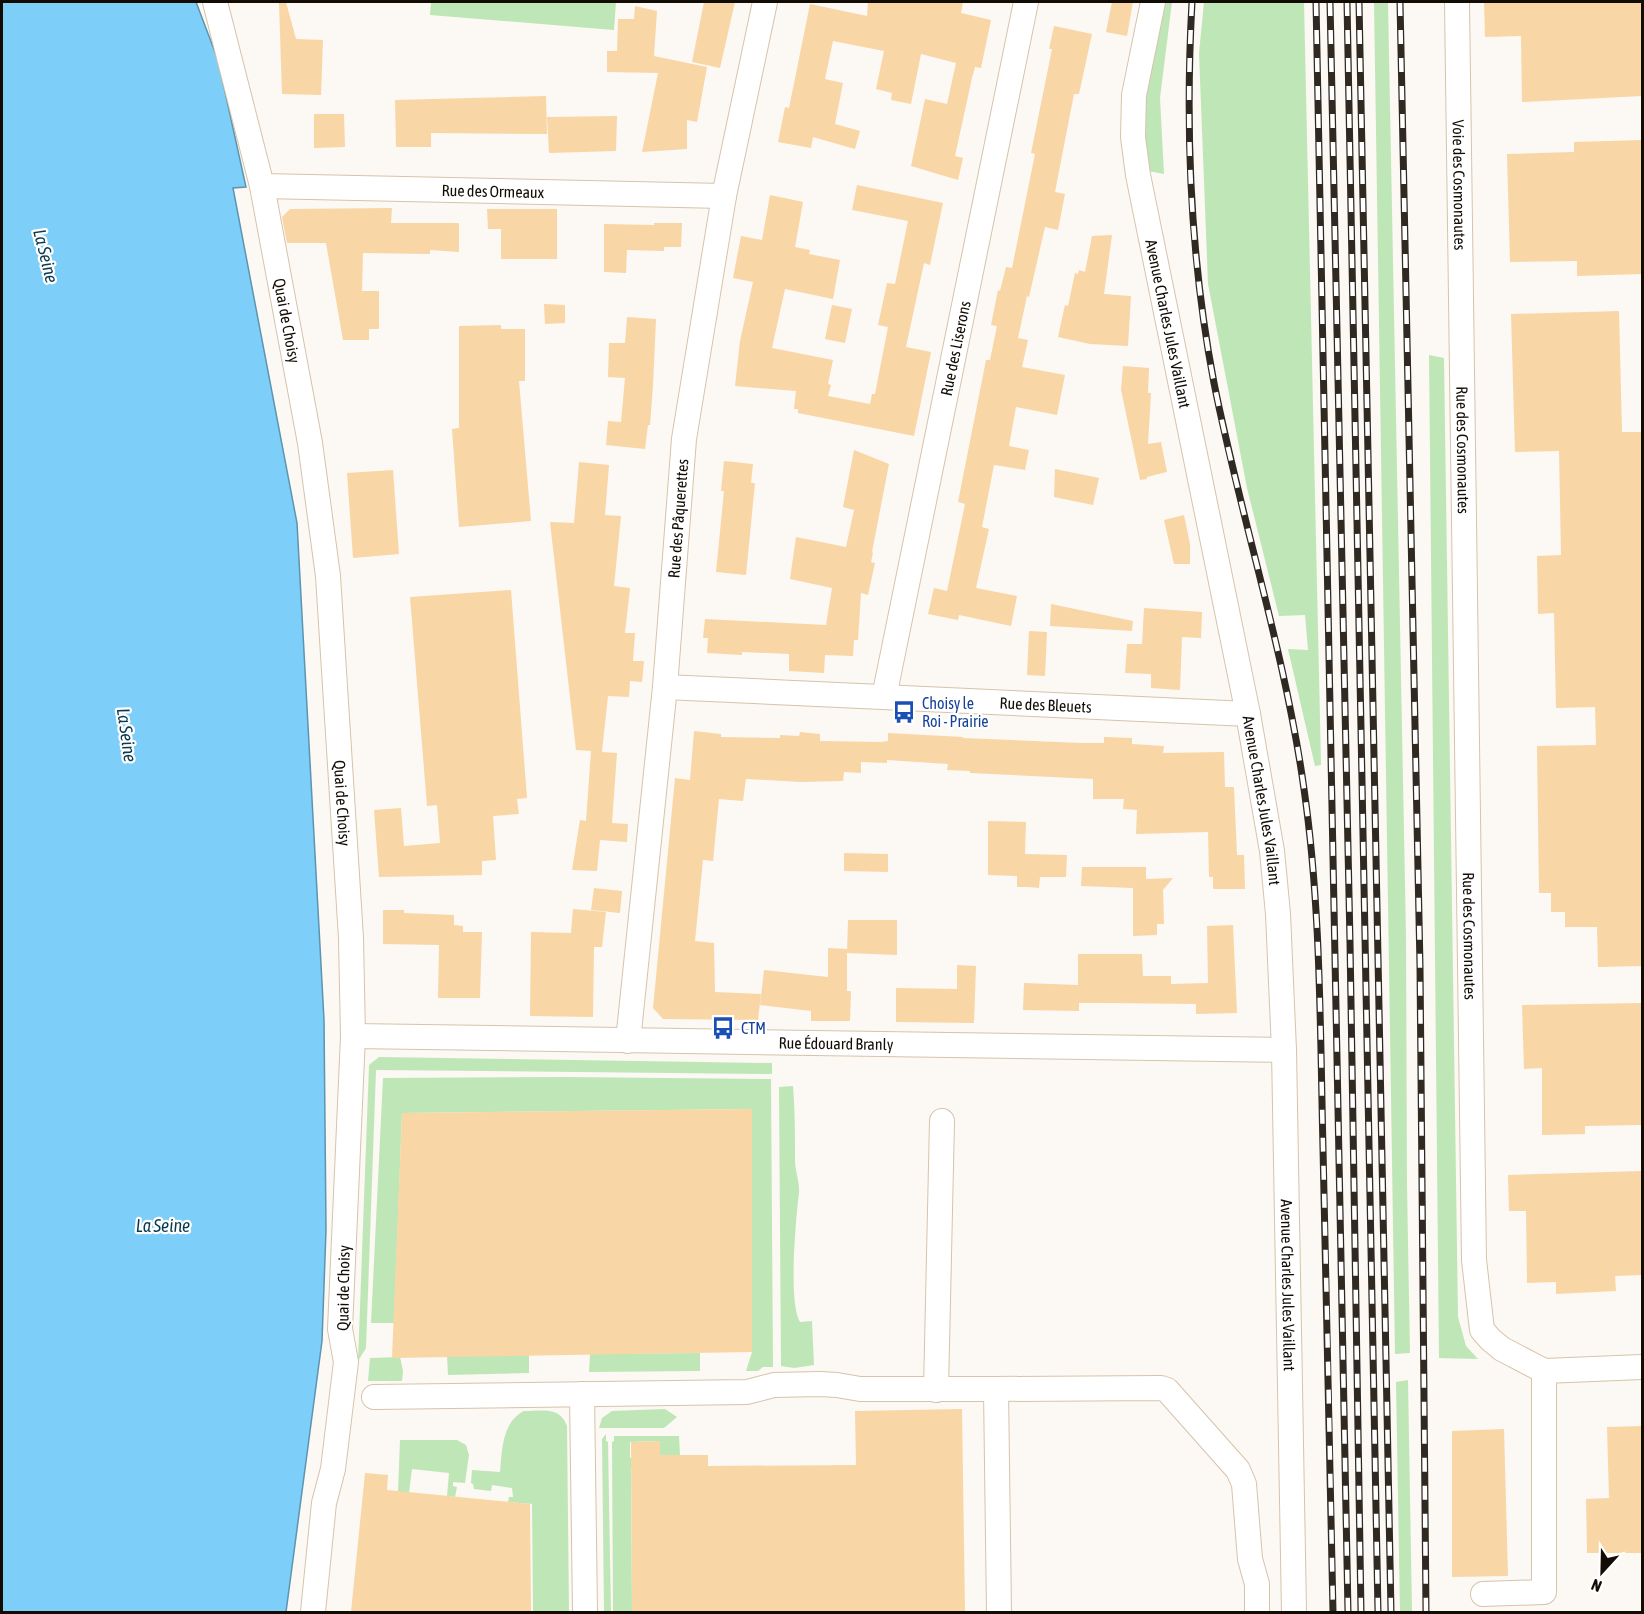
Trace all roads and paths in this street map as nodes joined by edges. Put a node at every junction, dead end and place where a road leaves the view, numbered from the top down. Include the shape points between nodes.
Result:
1 (215, 2) edge
2 (765, 2) edge
3 (1026, 2) edge
4 (1153, 2) edge
5 (1457, 2) edge
6 (262, 186) junction
7 (724, 196) junction
8 (1462, 368) joint
9 (665, 687) junction
10 (884, 697) junction
11 (1248, 714) junction
12 (353, 1036) junction
13 (628, 1041) junction
14 (1284, 1050) junction
15 (942, 1121) dead end
16 (1642, 1367) edge
17 (1544, 1371) junction
18 (936, 1389) junction
19 (996, 1389) junction
20 (582, 1394) junction
21 (374, 1397) dead end
22 (1483, 1594) dead end
23 (313, 1612) edge
24 (585, 1612) edge
25 (999, 1612) edge
26 (1257, 1612) edge
27 (1294, 1612) edge

1 - 6 street, Quai de Choisy
2 - 7 street, Rue des Pâquerettes
3 - 10 street, Rue des Liserons
4 - 11 street, Avenue Charles Jules Vaillant via 1134,95 1138,175
5 - 8 street, Voie des Cosmonautes
6 - 7 street, Rue des Ormeaux
6 - 12 street, Quai de Choisy via 310,443 328,576 351,938
7 - 9 street, Rue des Pâquerettes via 684,439
8 - 17 street, Rue des Cosmonautes via 1474,1260 1482,1330 1502,1349
9 - 10 street, Rue des Bleuets
9 - 13 street, Rue des Pâquerettes
10 - 11 street, Rue des Bleuets
11 - 14 street, Avenue Charles Jules Vaillant via 1272,851
12 - 13 street, Rue Édouard Branly
12 - 23 street, Quai de Choisy via 340,1329 346,1362 333,1469 324,1503
13 - 14 street, Rue Édouard Branly
14 - 27 street, Avenue Charles Jules Vaillant
15 - 18 street
16 - 17 street, Rue des Cosmonautes
17 - 22 street via 1544,1592
18 - 19 street
18 - 20 street via 860,1389 820,1384 774,1385 747,1392
19 - 25 street
19 - 26 street via 1167,1390 1238,1470 1244,1484
20 - 21 street
20 - 24 street

